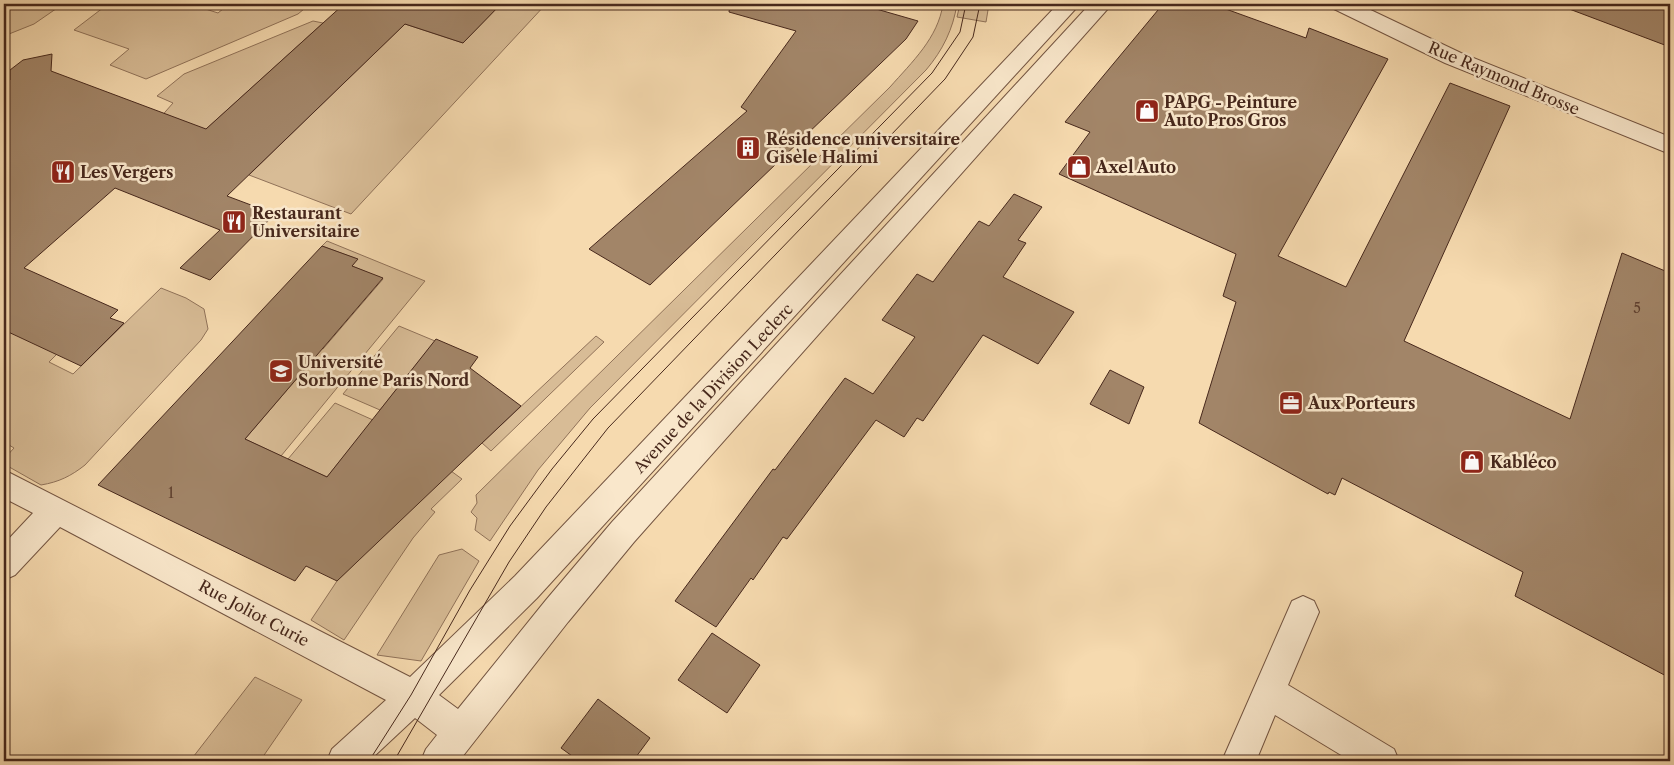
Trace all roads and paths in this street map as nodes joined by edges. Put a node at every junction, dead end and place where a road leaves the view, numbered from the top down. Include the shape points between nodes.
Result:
1 (1070, 4) edge
2 (1102, 4) edge
3 (1341, 4) edge
4 (1670, 146) edge
5 (4, 484) edge
6 (49, 507) junction
7 (4, 565) edge
8 (1303, 612) dead end
9 (1268, 692) junction
10 (413, 697) junction
11 (461, 732) junction
12 (344, 761) edge
13 (438, 761) edge
14 (1239, 761) edge
15 (1382, 761) edge

1 - 10 street, Avenue de la Division Leclerc via 526,587
2 - 11 street, Avenue de la Division Leclerc via 623,532
3 - 4 street, Rue Raymond Brosse via 1453,58
5 - 6 street, Rue Joliot Curie
6 - 7 street
6 - 10 street, Rue Joliot Curie
8 - 9 street
9 - 14 street
9 - 15 street
10 - 11 street, Rue Joliot Curie
10 - 12 street, Avenue de la Division Leclerc
11 - 13 street, Avenue de la Division Leclerc

